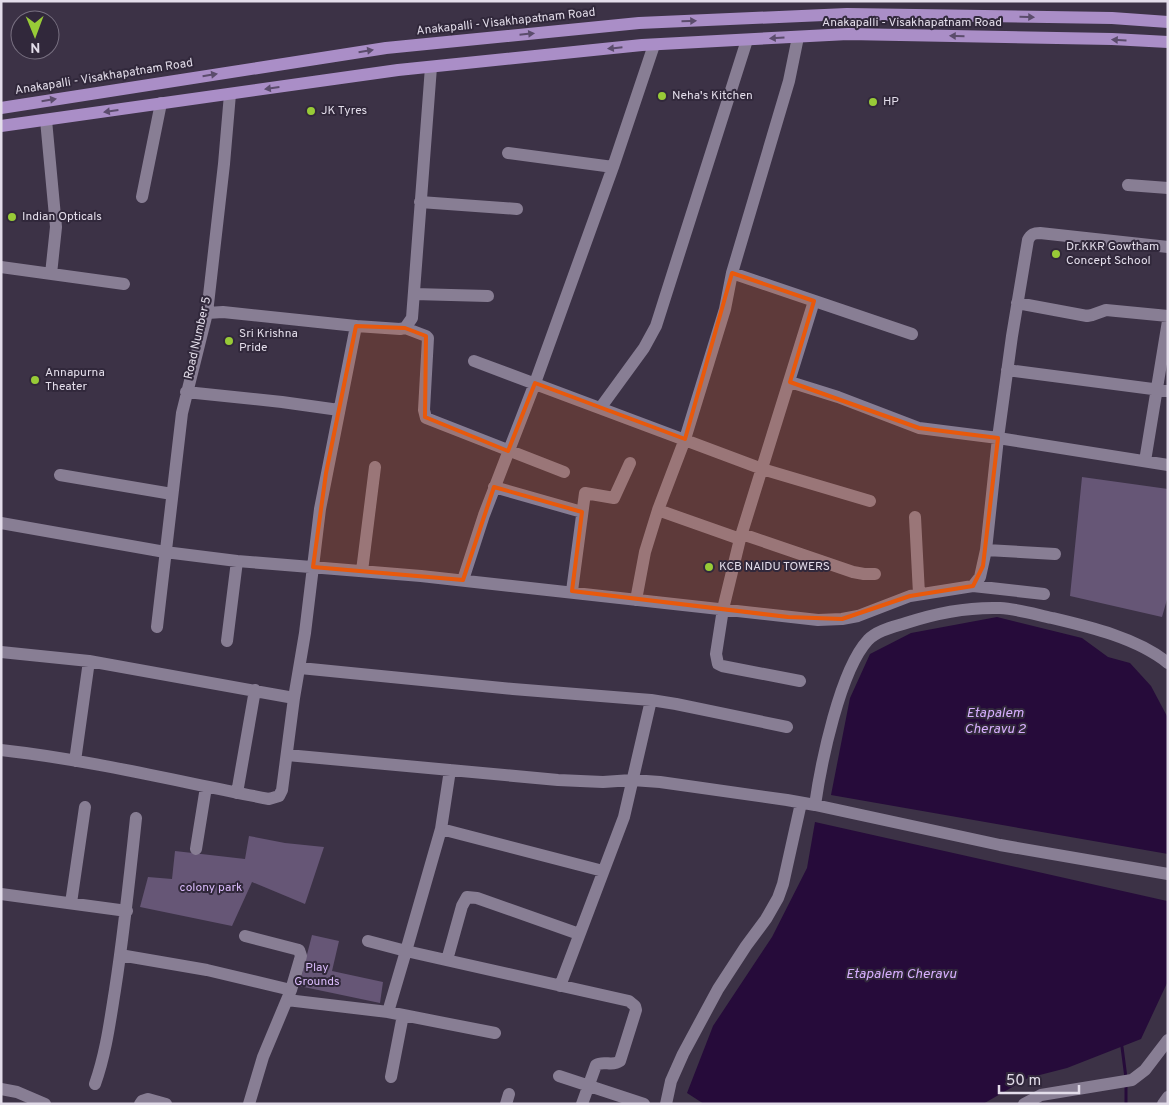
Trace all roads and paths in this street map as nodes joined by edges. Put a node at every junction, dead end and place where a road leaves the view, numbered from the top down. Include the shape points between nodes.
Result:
1 (1168, 22) edge
2 (798, 37) junction
3 (747, 40) junction
4 (1168, 42) edge
5 (654, 45) junction
6 (318, 58) junction
7 (431, 67) junction
8 (320, 80) junction
9 (230, 94) junction
10 (161, 104) junction
11 (1, 108) edge
12 (46, 120) junction
13 (1, 126) edge
14 (508, 153) dead end
15 (613, 167) junction
16 (1128, 185) dead end
17 (1168, 188) edge
18 (142, 197) dead end
19 (420, 202) junction
20 (517, 209) dead end
21 (1168, 247) edge
22 (1, 267) edge
23 (732, 273) junction
24 (51, 274) junction
25 (124, 284) dead end
26 (414, 294) junction
27 (488, 296) dead end
28 (814, 301) junction
29 (1017, 303) junction
30 (207, 313) junction
31 (1168, 316) edge
32 (1168, 320) edge
33 (356, 326) junction
34 (405, 328) junction
35 (912, 334) dead end
36 (474, 361) dead end
37 (1007, 370) junction
38 (790, 382) junction
39 (535, 383) junction
40 (1162, 390) edge
41 (186, 392) junction
42 (600, 408) junction
43 (339, 410) junction
44 (998, 438) junction
45 (685, 439) junction
46 (508, 451) junction
47 (1145, 461) junction
48 (630, 463) dead end
49 (1168, 465) edge
50 (375, 467) dead end
51 (762, 469) junction
52 (564, 472) dead end
53 (60, 475) dead end
54 (494, 487) junction
55 (172, 494) junction
56 (870, 500) dead end
57 (658, 510) junction
58 (582, 512) junction
59 (915, 517) dead end
60 (1, 523) edge
61 (741, 536) junction
62 (986, 550) junction
63 (165, 552) junction
64 (1055, 554) dead end
65 (237, 561) junction
66 (313, 567) junction
67 (362, 570) junction
68 (875, 574) dead end
69 (463, 580) junction
70 (973, 586) junction
71 (572, 591) junction
72 (919, 594) junction
73 (1044, 594) dead end
74 (636, 600) junction
75 (723, 609) junction
76 (157, 627) dead end
77 (227, 641) dead end
78 (1, 652) edge
79 (89, 661) junction
80 (1168, 663) edge
81 (300, 668) junction
82 (800, 681) dead end
83 (255, 690) junction
84 (294, 698) junction
85 (651, 700) junction
86 (787, 727) dead end
87 (1, 750) edge
88 (287, 755) junction
89 (75, 761) junction
90 (450, 770) junction
91 (632, 780) junction
92 (206, 787) junction
93 (237, 793) junction
94 (801, 803) junction
95 (815, 805) junction
96 (85, 807) dead end
97 (136, 818) dead end
98 (441, 829) junction
99 (196, 849) dead end
100 (603, 872) junction
101 (1168, 874) edge
102 (1, 894) edge
103 (71, 903) junction
104 (127, 911) junction
105 (579, 934) junction
106 (245, 936) dead end
107 (368, 941) dead end
108 (406, 951) junction
109 (120, 955) junction
110 (447, 960) junction
111 (560, 986) junction
112 (289, 995) junction
113 (388, 1012) junction
114 (403, 1015) junction
115 (496, 1033) dead end
116 (1168, 1040) edge
117 (559, 1076) dead end
118 (391, 1078) dead end
119 (95, 1084) dead end
120 (588, 1086) junction
121 (1, 1089) edge
122 (1168, 1097) edge
123 (45, 1104) edge
124 (140, 1104) edge
125 (166, 1104) edge
126 (249, 1104) edge
127 (582, 1104) edge
128 (644, 1104) edge
129 (666, 1104) edge
130 (1024, 1104) edge
131 (1163, 1104) edge

6 -> 1 main road, Anakapalli - Visakhapatnam Road via 386,48 640,23 847,14
2 -> 3 main road, Anakapalli - Visakhapatnam Road
4 -> 2 main road, Anakapalli - Visakhapatnam Road via 848,34
2 - 23 street via 778,124
3 - 5 main road, Anakapalli - Visakhapatnam Road
3 - 42 street via 656,326
5 -> 7 main road, Anakapalli - Visakhapatnam Road
5 - 15 street
6 - 8 main road
11 -> 6 main road, Anakapalli - Visakhapatnam Road
7 - 8 main road, Anakapalli - Visakhapatnam Road
7 - 19 street
8 -> 9 main road, Anakapalli - Visakhapatnam Road
9 - 10 main road, Anakapalli - Visakhapatnam Road
9 - 30 street, Road Number 5
10 -> 12 main road, Anakapalli - Visakhapatnam Road
10 - 18 street
12 - 13 main road, Anakapalli - Visakhapatnam Road
12 - 24 street via 56,227
14 - 15 street
15 - 39 street
16 - 17 street
19 - 20 street
19 - 26 street
21 - 29 street via 1034,233 1028,240
22 - 24 street
23 - 28 street
23 - 45 street via 725,309
24 - 25 street
26 - 27 street
26 - 34 street via 412,318
28 - 35 street
28 - 38 street
29 - 31 street via 1087,316 1106,310
29 - 37 street
30 - 33 street
30 - 41 street, Road Number 5
32 - 40 street
33 - 34 street
33 - 43 street
34 - 46 street via 428,338 426,418
36 - 39 street
37 - 40 street
37 - 44 street
38 - 44 street via 919,428
38 - 51 street
39 - 42 street
39 - 46 street
40 - 47 street
41 - 43 street
41 - 55 street, Road Number 5
42 - 45 street
43 - 66 street via 324,482
44 - 47 street
44 - 62 street
45 - 51 street
45 - 57 street
46 - 52 street
46 - 54 street
47 - 49 street
48 - 58 street via 614,498 585,494
50 - 67 street
51 - 56 street
51 - 61 street
53 - 55 street
54 - 58 street
54 - 69 street
55 - 63 street, Road Number 5
57 - 61 street
57 - 74 street via 645,552
58 - 71 street
59 - 72 street
60 - 63 street
61 - 68 street via 853,572
61 - 75 street
62 - 64 street
62 - 70 street via 980,577
63 - 65 street
63 - 76 street, Road Number 5
65 - 66 street
65 - 77 street
66 - 67 street
66 - 81 street
67 - 69 street
69 - 71 street
70 - 72 street
70 - 73 street
71 - 74 street
72 - 75 street via 842,619 818,620
74 - 75 street
75 - 82 street via 716,654 718,664
78 - 79 street
79 - 83 street
79 - 89 street
80 - 95 street via 1104,630 1018,610 977,609 935,614 886,629 870,638 850,669 832,723
81 - 84 street
81 - 85 street
83 - 84 street
83 - 93 street
84 - 88 street
85 - 86 street
85 - 91 street
87 - 89 street
88 - 90 street
88 - 93 street via 279,796 269,799
89 - 92 street
90 - 91 street via 558,780
90 - 98 street
91 - 94 street
91 - 100 street via 624,818
92 - 93 street
92 - 99 street
94 - 95 street
94 - 129 street via 778,898 714,997 679,1063
95 - 101 street via 1000,845
96 - 103 street
97 - 104 street
98 - 100 street
98 - 108 street
100 - 105 street
102 - 103 street
103 - 104 street
104 - 109 street
105 - 110 street via 467,897
105 - 111 street
106 - 112 street via 299,950 301,956
107 - 108 street
108 - 110 street
108 - 113 street
109 - 112 street via 207,970
109 - 119 street via 107,1043
110 - 111 street
111 - 120 street via 629,1001 635,1006 620,1061 596,1065
112 - 113 street
112 - 126 street via 263,1057
113 - 114 street
114 - 115 street
114 - 118 street
116 - 130 street via 1146,1070 1132,1080 1040,1095
117 - 120 street
120 - 127 street
120 - 128 street
121 - 123 street
122 - 131 street
124 - 125 street via 148,1099

